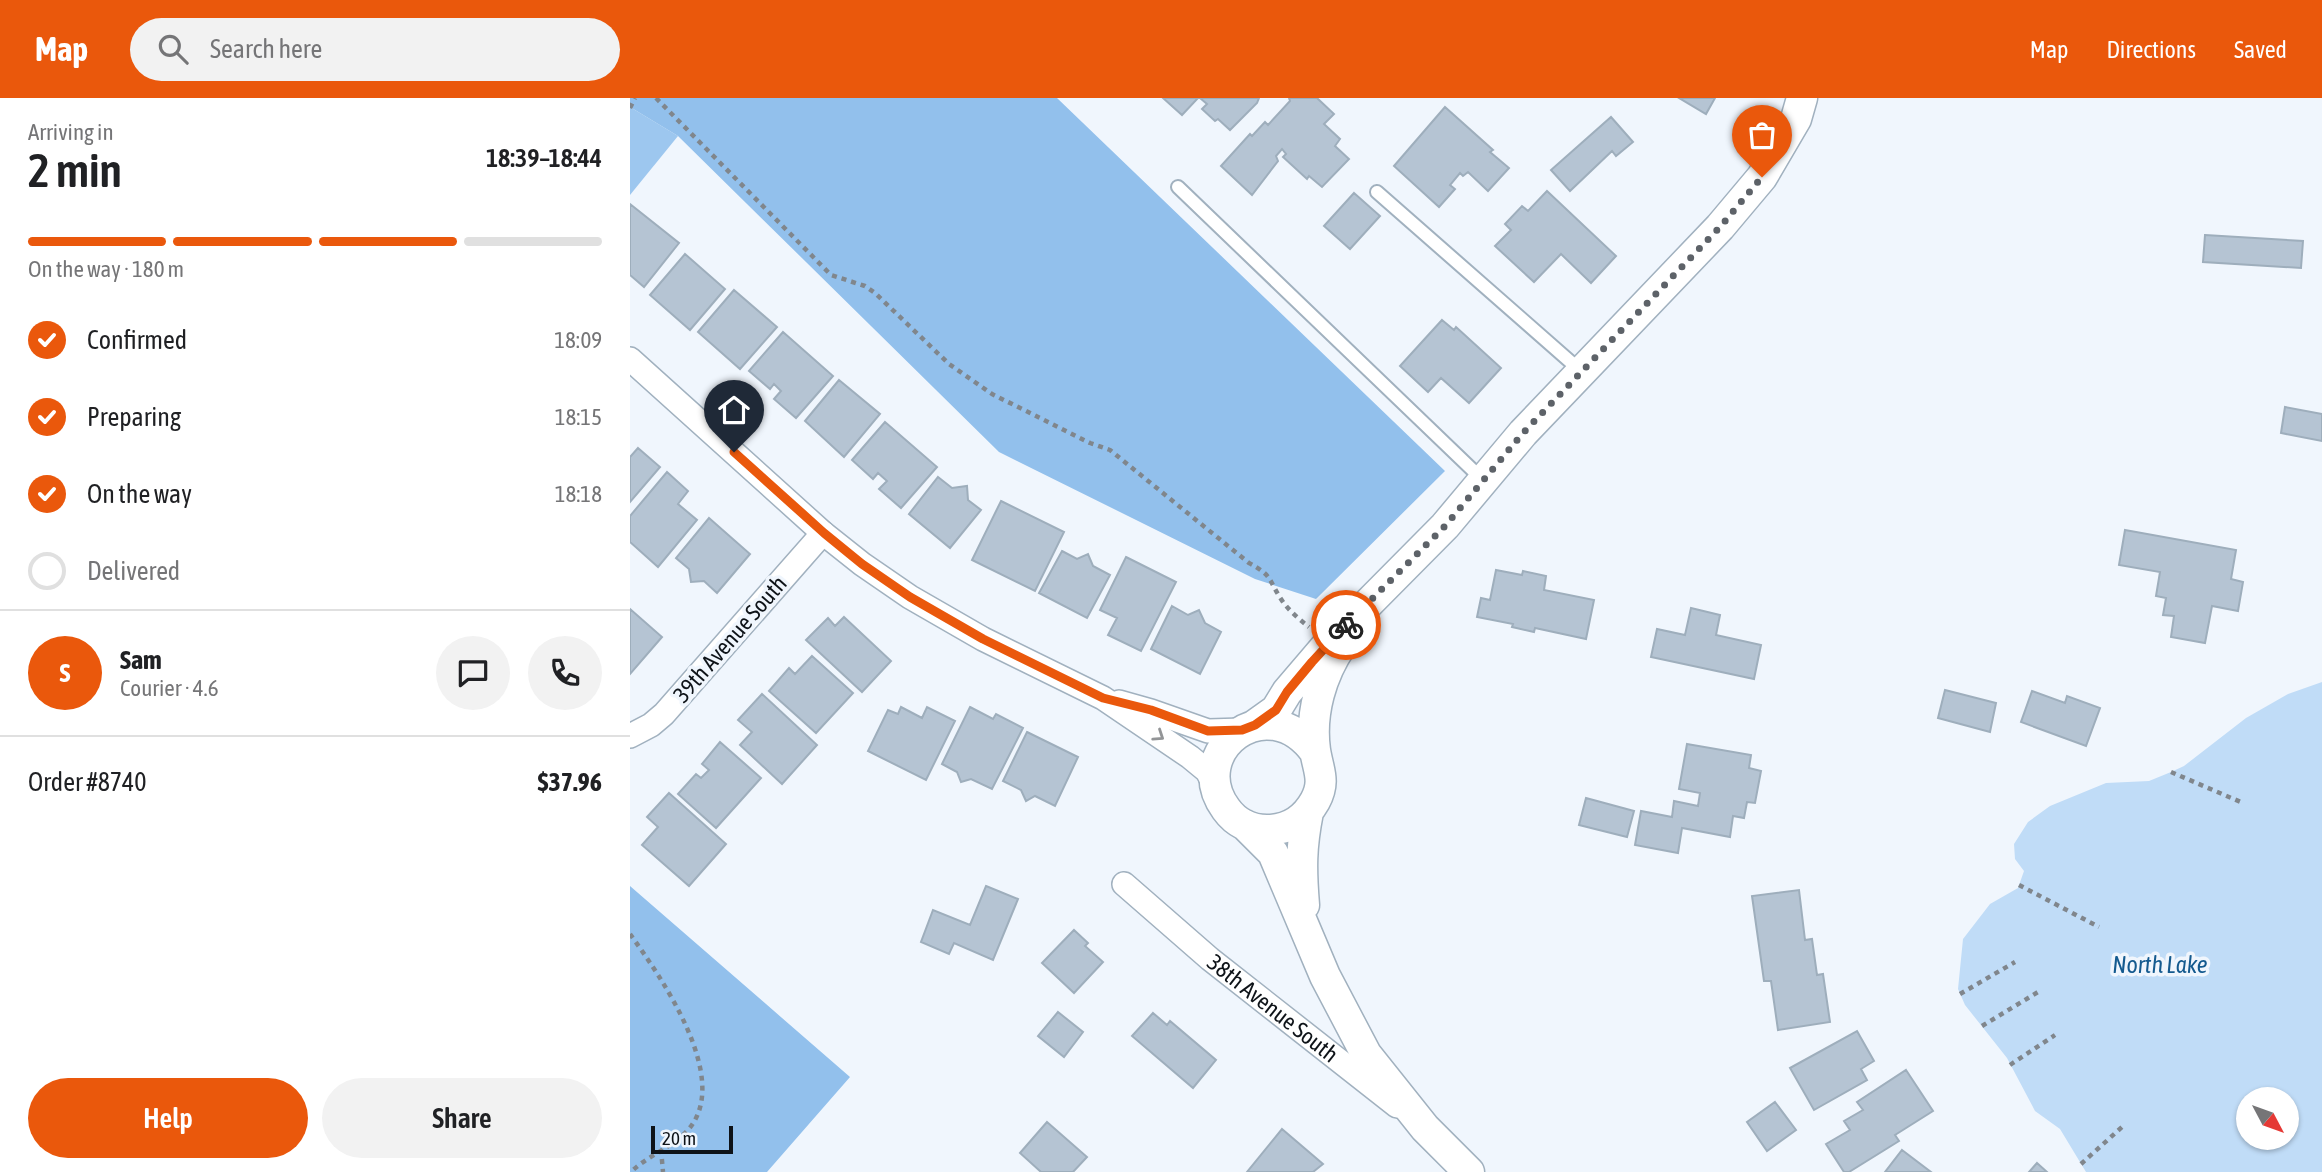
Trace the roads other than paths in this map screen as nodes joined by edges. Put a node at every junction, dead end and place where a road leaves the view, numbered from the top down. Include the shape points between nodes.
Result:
1 (1802, 98) edge
2 (1178, 187) dead end
3 (1377, 192) dead end
4 (630, 359) edge
5 (1582, 372) junction
6 (1483, 480) junction
7 (824, 533) junction
8 (1379, 593) junction
9 (1103, 698) junction
10 (1249, 728) junction
11 (630, 736) edge
12 (1315, 752) junction
13 (1215, 786) junction
14 (1308, 812) junction
15 (1245, 825) junction
16 (1125, 884) dead end
17 (1307, 933) junction
18 (1424, 1128) junction
19 (1469, 1172) edge

1 - 5 street via 1796,118 1762,177
2 - 6 lane
3 - 5 lane
4 - 7 street
5 - 6 street
6 - 8 street
7 - 9 street via 910,597
7 - 11 street, 39th Avenue South via 664,715
8 - 10 street via 1328,643 1276,710
8 - 12 street via 1333,657 1322,683 1314,711
9 - 10 street via 1208,731
9 -> 13 street via 1190,757 1207,771
10 - 12 street via 1283,726 1296,731
10 - 13 street via 1229,740 1220,754
12 - 14 street via 1321,783
13 - 15 street via 1231,816
14 - 15 street via 1285,828 1258,830
14 - 17 street via 1301,875
15 - 17 street, 38th Avenue South via 1273,853
16 - 18 street, 38th Avenue South via 1210,959
17 - 18 street, 38th Avenue South via 1340,1009 1366,1054
18 - 19 street, 38th Avenue South

